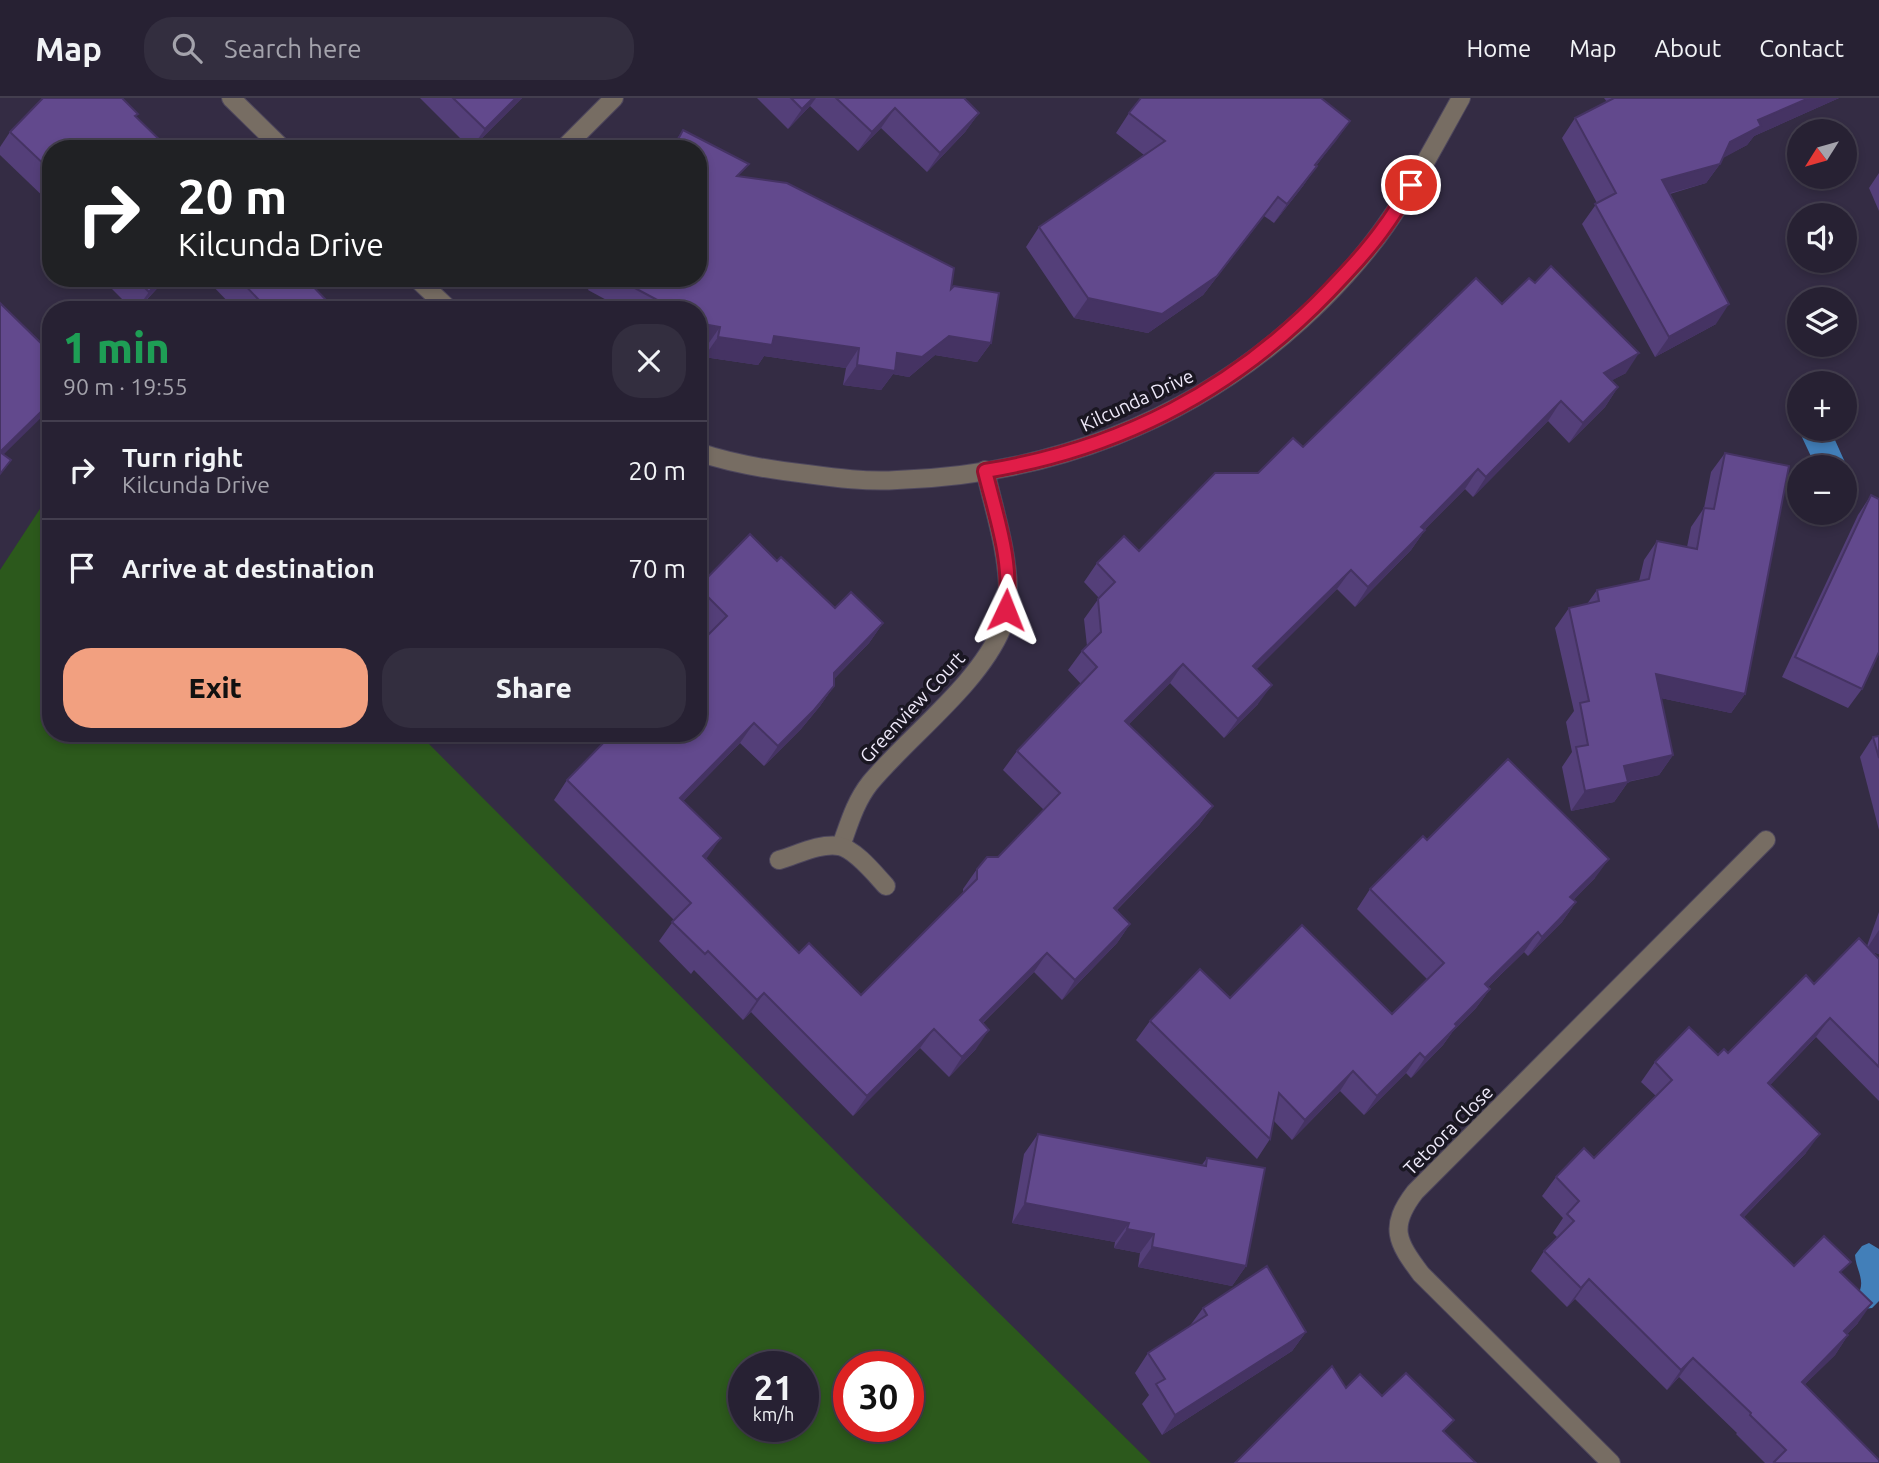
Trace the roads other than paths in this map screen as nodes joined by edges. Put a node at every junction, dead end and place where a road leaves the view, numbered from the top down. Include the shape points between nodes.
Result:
1 (232, 98) edge
2 (614, 98) edge
3 (1461, 98) edge
4 (275, 140) edge
5 (572, 140) edge
6 (430, 287) edge
7 (442, 301) edge
8 (707, 455) edge
9 (985, 471) junction
10 (1766, 841) dead end
11 (841, 846) junction
12 (779, 860) dead end
13 (886, 886) dead end
14 (1611, 1463) edge

1 - 4 street
2 - 5 street
3 - 9 street, Kilcunda Drive via 1385,227 1301,320 1256,357 1208,391 1118,436 1054,457
6 - 7 street
8 - 9 street, Kilcunda Drive via 835,478 894,481
9 - 11 street, Greenview Court via 1006,559 1008,593 1003,626 965,683 869,785 853,811
10 - 14 street, Tetoora Close via 1415,1192 1398,1224 1398,1237 1420,1274
11 - 12 street via 824,846
11 - 13 street

